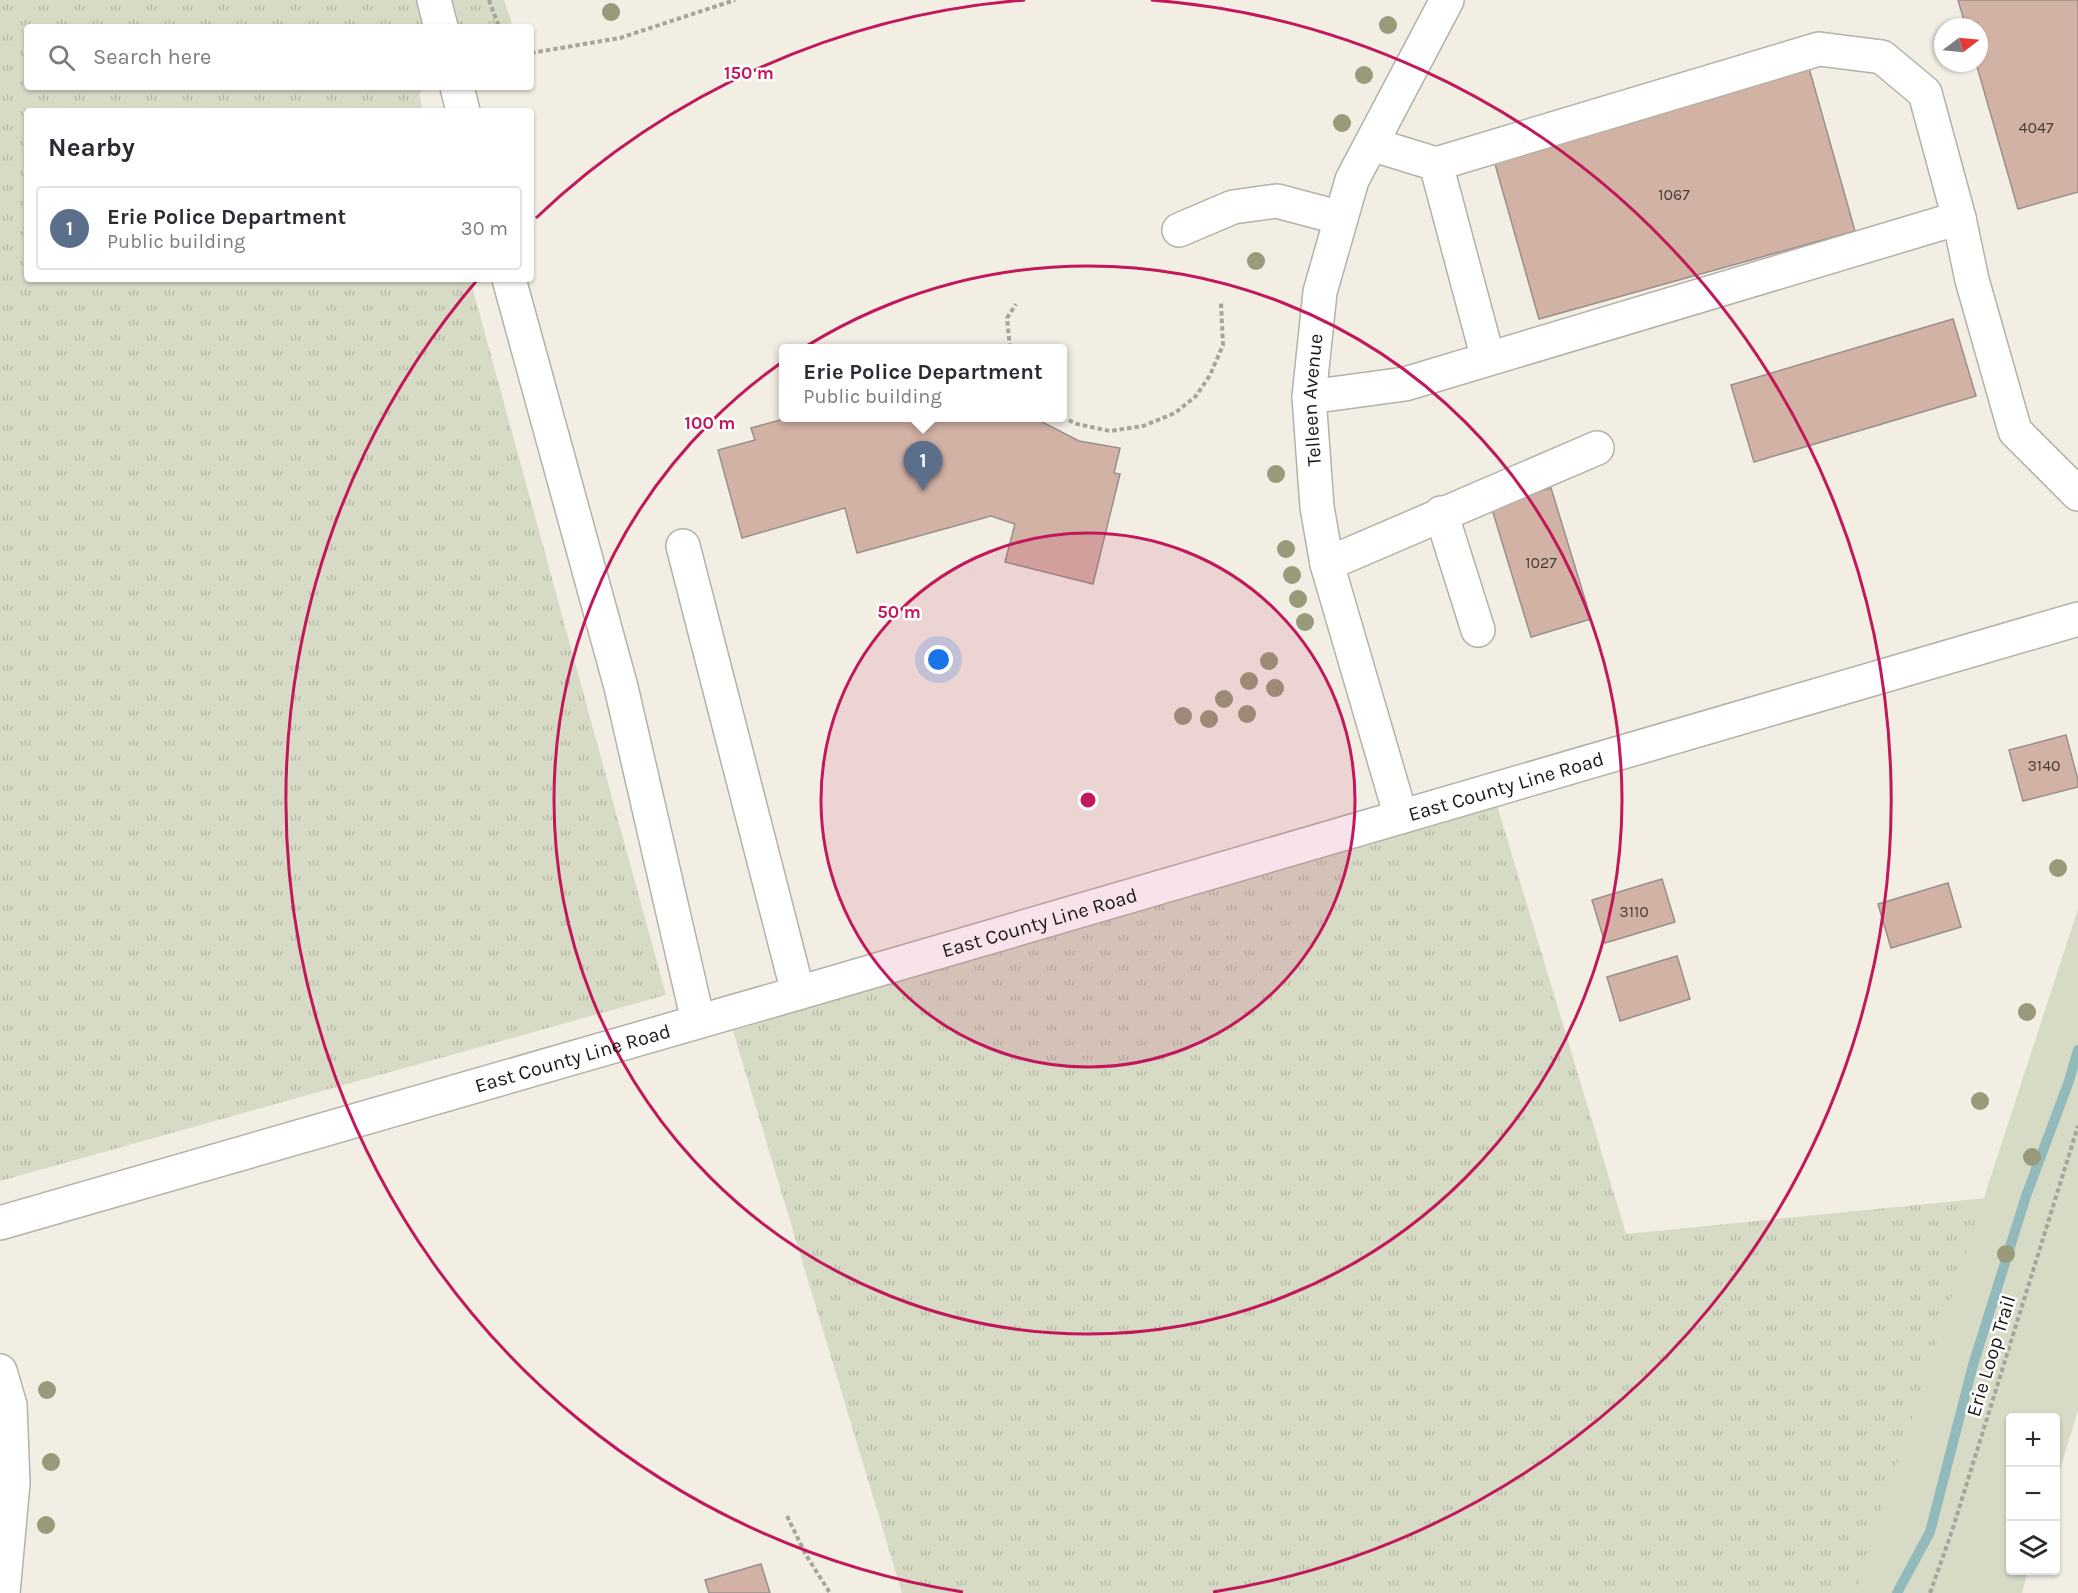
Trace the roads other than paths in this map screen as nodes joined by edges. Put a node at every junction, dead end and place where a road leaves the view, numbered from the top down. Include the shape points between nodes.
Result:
1 (434, 0) edge
2 (1447, 0) edge
3 (440, 24) edge
4 (458, 90) edge
5 (462, 108) edge
6 (1371, 144) junction
7 (1436, 164) junction
8 (1341, 218) junction
9 (1959, 218) junction
10 (1179, 230) dead end
11 (510, 282) edge
12 (1488, 358) junction
13 (1309, 397) junction
14 (1597, 448) dead end
15 (2078, 494) edge
16 (1442, 513) junction
17 (683, 546) dead end
18 (1327, 564) junction
19 (2078, 619) edge
20 (1478, 630) dead end
21 (1401, 817) junction
22 (798, 993) junction
23 (698, 1022) junction
24 (0, 1222) edge
25 (0, 1371) edge
26 (3, 1593) edge

1 - 3 main road
2 - 6 main road, Telleen Avenue
4 - 5 main road
6 - 7 main road
6 - 8 main road, Telleen Avenue via 1352,180
7 - 9 main road via 1820,49 1882,57 1925,93
7 - 12 main road
8 - 10 main road via 1277,201 1233,207
8 - 13 main road, Telleen Avenue via 1320,292
9 - 12 main road
9 - 15 main road via 1972,280 2015,431
11 - 23 main road via 621,687
12 - 13 main road via 1405,384
13 - 18 main road, Telleen Avenue via 1317,507
14 - 16 main road
16 - 18 main road
16 - 20 main road
17 - 22 main road
18 - 21 main road, Telleen Avenue
19 - 21 main road, East County Line Road
21 - 22 main road, East County Line Road
22 - 23 main road, East County Line Road
23 - 24 main road, East County Line Road
25 - 26 main road via 10,1405 13,1483

